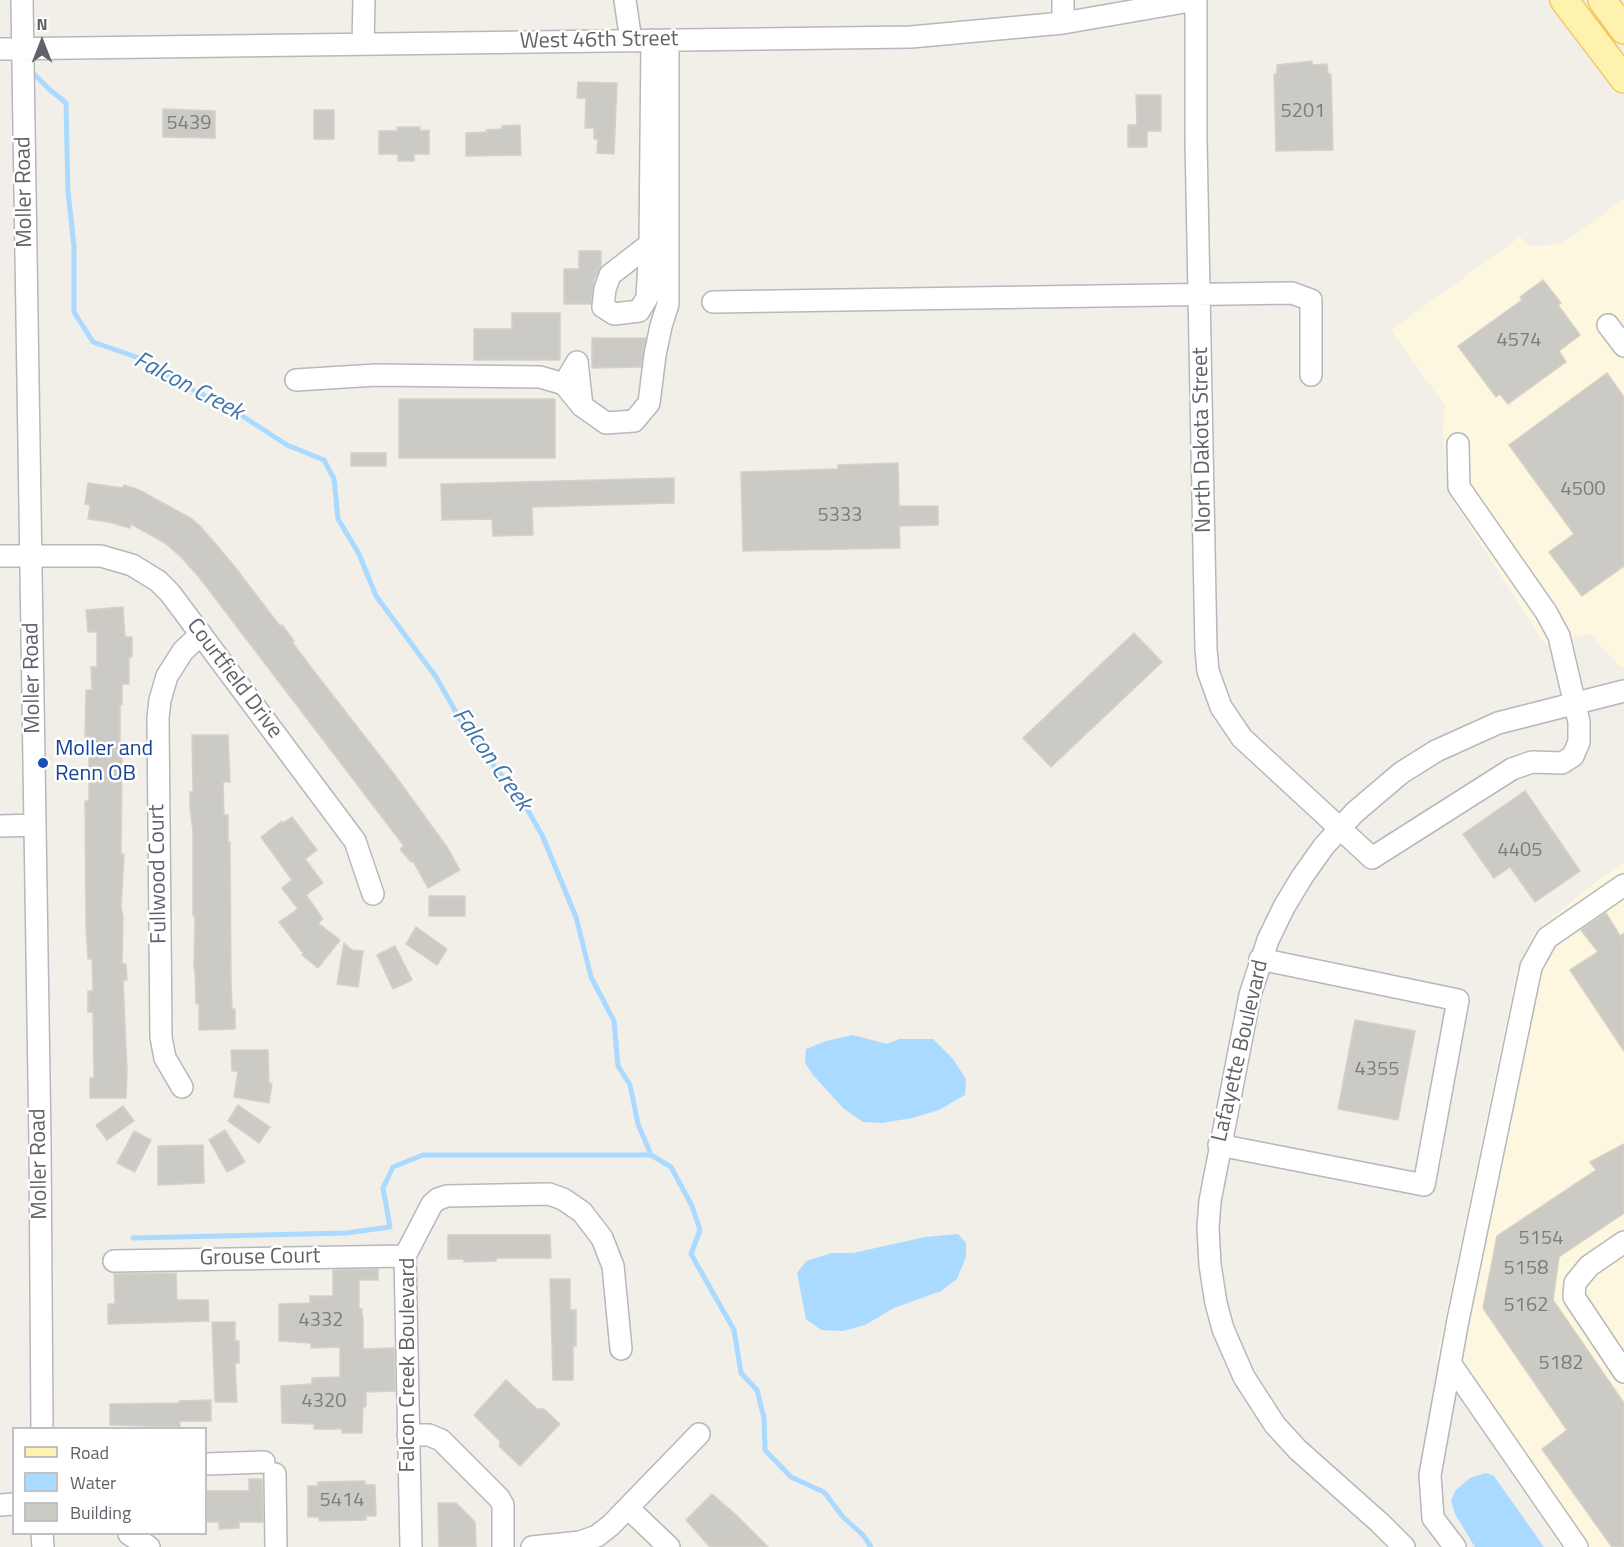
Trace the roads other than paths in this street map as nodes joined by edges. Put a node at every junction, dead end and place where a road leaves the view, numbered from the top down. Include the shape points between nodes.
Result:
1 (364, 0) edge
2 (625, 0) edge
3 (1063, 0) edge
4 (1196, 0) edge
5 (1564, 0) edge
6 (1602, 0) edge
7 (22, 1) edge
8 (1063, 23) junction
9 (1624, 30) edge
10 (650, 40) junction
11 (363, 44) junction
12 (23, 48) junction
13 (0, 49) edge
14 (1624, 79) edge
15 (650, 244) dead end
16 (1200, 294) junction
17 (713, 302) dead end
18 (1608, 325) dead end
19 (1624, 346) edge
20 (1311, 375) dead end
21 (296, 380) dead end
22 (1458, 444) dead end
23 (0, 556) edge
24 (31, 556) junction
25 (201, 634) junction
26 (1624, 691) edge
27 (1574, 703) junction
28 (35, 825) junction
29 (0, 826) edge
30 (1339, 829) junction
31 (1624, 885) edge
32 (373, 894) dead end
33 (1260, 959) junction
34 (182, 1087) dead end
35 (1219, 1145) junction
36 (1624, 1242) edge
37 (405, 1256) junction
38 (114, 1261) dead end
39 (621, 1349) dead end
40 (1450, 1363) junction
41 (1624, 1372) edge
42 (42, 1427) edge
43 (699, 1434) dead end
44 (408, 1435) junction
45 (207, 1464) edge
46 (628, 1508) junction
47 (276, 1547) edge
48 (411, 1547) edge
49 (503, 1547) edge
50 (532, 1547) edge
51 (669, 1547) edge
52 (1404, 1547) edge
53 (1455, 1547) edge
54 (1577, 1547) edge

1 - 11 street
2 - 10 street
3 - 8 street
4 - 8 street, West 46th Street
4 - 16 street, North Dakota Street
5 - 14 main road
6 - 9 main road
7 - 12 street, Moller Road
8 - 10 street, West 46th Street via 911,37
10 - 11 street, West 46th Street
10 - 15 street
10 - 21 street via 668,304 657,345 649,403 634,421 606,423 582,406 564,384 540,377 376,375
11 - 12 street, West 46th Street
12 - 13 street, West 46th Street
12 - 24 street, Moller Road
16 - 17 street
16 - 20 street via 1292,293 1311,300
16 - 30 street, North Dakota Street via 1206,649 1212,686 1224,714 1242,738
18 - 19 street
22 - 27 street via 1459,487 1551,620 1559,636
23 - 24 street, Courtfield Drive
24 - 25 street, Courtfield Drive via 101,556 132,565 170,593
24 - 28 street, Moller Road
25 - 32 street, Courtfield Drive via 355,841
25 - 34 street, Fullwood Court via 183,651 167,676 158,718 161,1038 165,1058
26 - 27 street, Lafayette Boulevard
27 - 30 street, Lafayette Boulevard via 1505,721 1436,751 1401,774
27 - 30 street, North Dakota Street via 1579,742 1573,756 1562,763 1532,762 1512,768 1372,858
28 - 29 street
28 - 42 street, Moller Road
30 - 33 street, Lafayette Boulevard via 1302,877
31 - 40 street via 1547,938 1531,967
33 - 35 street, Lafayette Boulevard via 1245,1013
33 - 35 street via 1458,1000 1424,1185
35 - 52 street, Lafayette Boulevard via 1209,1201 1209,1265 1223,1329 1237,1364 1264,1408 1298,1450
36 - 41 street via 1589,1266 1575,1283 1574,1297
37 - 38 street, Grouse Court
37 - 39 street, Falcon Creek Boulevard via 438,1199 549,1194 563,1199 593,1225 613,1266
37 - 44 street, Falcon Creek Boulevard
40 - 53 street via 1430,1475 1433,1518
40 - 54 street
43 - 46 street
44 - 48 street, Falcon Creek Boulevard
44 - 49 street via 429,1435 441,1440 499,1498 503,1505
45 - 47 street via 270,1468
46 - 50 street via 592,1538
46 - 51 street

